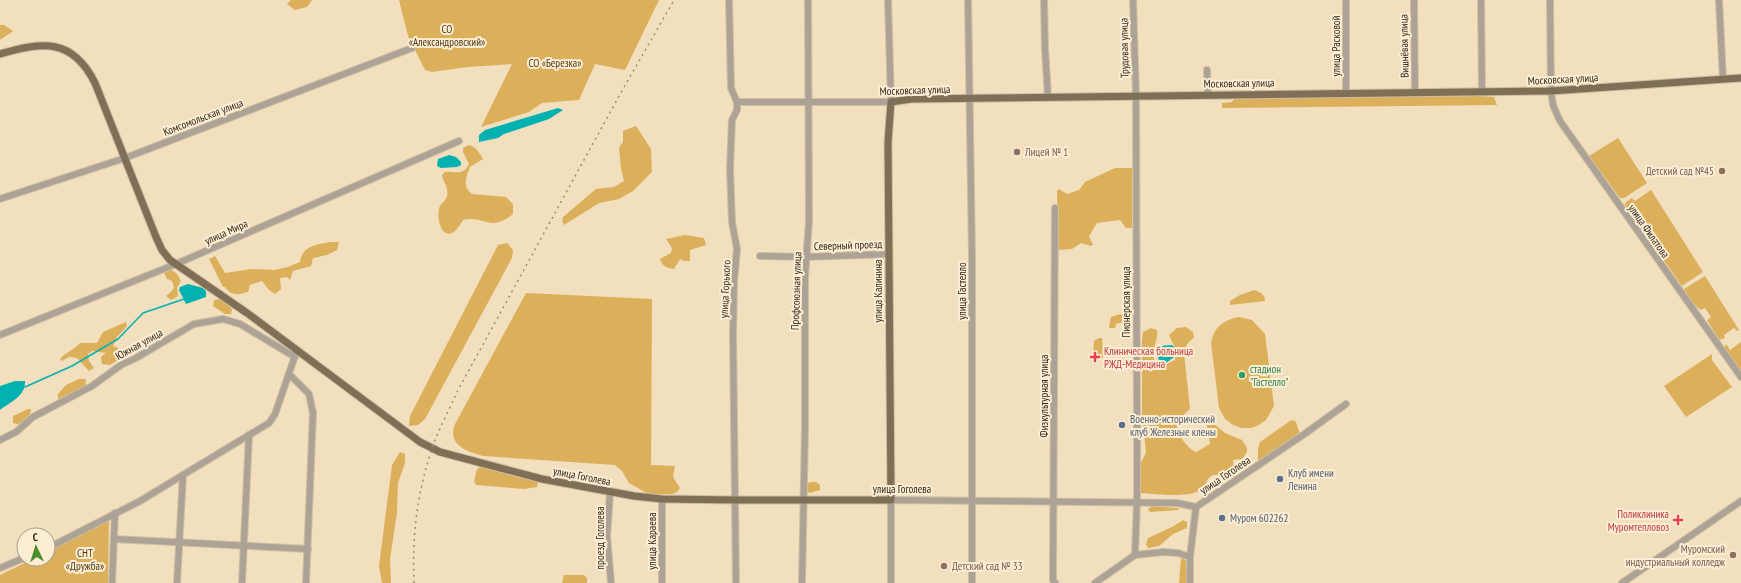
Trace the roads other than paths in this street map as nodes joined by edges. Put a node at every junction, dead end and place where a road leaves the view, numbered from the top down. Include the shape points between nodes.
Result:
1 (730, 0) edge
2 (808, 0) edge
3 (888, 0) edge
4 (968, 0) edge
5 (1044, 0) edge
6 (1133, 0) edge
7 (1346, 0) edge
8 (1414, 0) edge
9 (1481, 0) edge
10 (1550, 0) edge
11 (1719, 0) edge
12 (412, 48) dead end
13 (0, 54) edge
14 (1207, 70) dead end
15 (1741, 78) edge
16 (1723, 79) junction
17 (1551, 91) junction
18 (1415, 92) junction
19 (1482, 92) junction
20 (1346, 93) junction
21 (1208, 95) junction
22 (1136, 96) junction
23 (1048, 97) junction
24 (970, 99) junction
25 (737, 102) junction
26 (810, 102) junction
27 (891, 102) junction
28 (459, 142) dead end
29 (125, 158) junction
30 (0, 199) edge
31 (1056, 208) dead end
32 (889, 254) junction
33 (760, 256) dead end
34 (807, 257) junction
35 (176, 264) junction
36 (0, 335) edge
37 (296, 354) junction
38 (289, 374) junction
39 (1741, 377) edge
40 (1346, 404) dead end
41 (249, 435) junction
42 (0, 440) edge
43 (183, 475) junction
44 (610, 493) junction
45 (662, 499) junction
46 (736, 500) junction
47 (891, 500) junction
48 (972, 500) junction
49 (802, 501) junction
50 (1054, 501) junction
51 (1741, 501) edge
52 (1137, 502) junction
53 (1196, 507) junction
54 (115, 513) junction
55 (114, 539) junction
56 (178, 543) junction
57 (56, 544) edge
58 (243, 546) junction
59 (308, 549) junction
60 (1135, 555) junction
61 (1190, 557) junction
62 (16, 561) edge
63 (0, 568) edge
64 (112, 583) edge
65 (177, 583) edge
66 (242, 583) edge
67 (306, 583) edge
68 (610, 583) edge
69 (662, 583) edge
70 (736, 583) edge
71 (802, 583) edge
72 (891, 583) edge
73 (972, 583) edge
74 (1055, 583) edge
75 (1095, 583) edge
76 (1190, 583) edge
77 (1622, 583) edge

1 - 25 street via 731,88
2 - 26 street, Профсоюзная улица
3 - 27 street, улица Калинина
4 - 24 street, улица Гастелло
5 - 23 street
6 - 22 street, Трудовая улица
7 - 20 street, улица Расковой
8 - 18 street, Вишнёвая улица
9 - 19 street
10 - 17 street, улица Филатова
11 - 16 street
12 - 29 street, Комсомольская улица
13 - 29 main road, улица Гоголева via 45,45 61,49 78,59 90,72
14 - 21 street
15 - 16 main road, Московская улица
16 - 17 main road, Московская улица
17 - 19 main road, Московская улица
17 - 39 street, улица Филатова via 1553,105 1560,121
18 - 19 main road, Московская улица
18 - 20 main road, Московская улица
20 - 21 main road, Московская улица
21 - 22 main road, Московская улица
22 - 23 main road, Московская улица
22 - 52 street, Пионерская улица
23 - 24 main road, Московская улица
24 - 27 main road, Московская улица via 911,99
24 - 48 street, улица Гастелло
25 - 26 street, Московская улица
25 - 46 street, улица Горького via 737,110 732,120 730,169 732,222 737,249 734,282
26 - 27 street, Московская улица
26 - 34 street, Профсоюзная улица
27 - 32 main road, улица Калинина via 888,127
28 - 35 street, улица Мира
29 - 30 street, Комсомольская улица
29 - 35 main road, улица Гоголева via 162,250
31 - 50 street, Физкультурная улица
32 - 34 street, Северный проезд
32 - 47 main road, улица Калинина
33 - 34 street, Северный проезд
34 - 49 street, Профсоюзная улица
35 - 36 street, улица Мира
35 - 37 main road, улица Гоголева
37 - 38 street
37 - 42 street, Южная улица via 240,324 223,319 194,324 121,365 92,386 33,417 16,432
37 - 44 main road, улица Гоголева via 432,449 542,479
38 - 41 street via 276,414 269,423
38 - 59 street via 309,394 313,413
40 - 53 street, улица Гоголева
41 - 43 street
41 - 58 street
43 - 54 street
43 - 56 street
44 - 45 main road, улица Гоголева
44 - 68 street, проезд Гоголева via 607,536
45 - 46 main road, улица Гоголева
45 - 69 street, улица Караева
46 - 49 main road, улица Гоголева
46 - 70 street, улица Горького
47 - 48 street, улица Гоголева
47 - 49 main road, улица Гоголева
47 - 72 street, улица Калинина
48 - 50 street, улица Гоголева
48 - 73 street, улица Гастелло
49 - 71 street, Профсоюзная улица
50 - 52 street, улица Гоголева
50 - 74 street, Физкультурная улица
51 - 77 street
52 - 53 street, улица Гоголева via 1177,503
52 - 60 street, Пионерская улица
53 - 61 street
54 - 55 street
54 - 57 street
55 - 56 street
55 - 64 street
56 - 58 street
56 - 65 street
58 - 59 street
58 - 66 street
59 - 67 street
60 - 61 street via 1163,552
60 - 75 street
61 - 76 street
62 - 63 street

